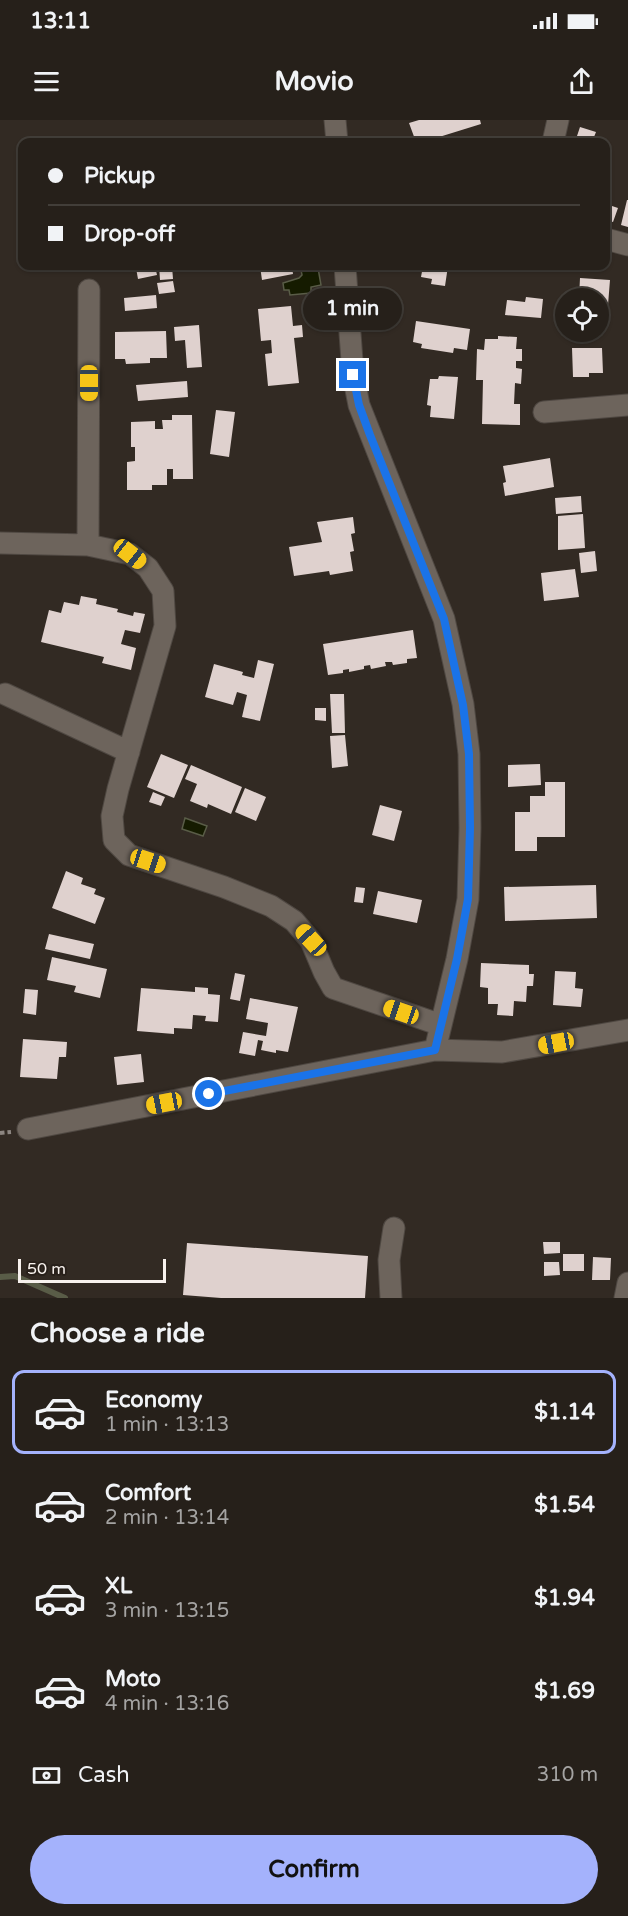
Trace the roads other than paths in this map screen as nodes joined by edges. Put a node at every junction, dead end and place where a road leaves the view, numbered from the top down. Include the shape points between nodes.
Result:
1 (335, 120) edge
2 (558, 120) edge
3 (337, 138) edge
4 (554, 138) edge
5 (610, 240) edge
6 (628, 245) edge
7 (345, 270) edge
8 (89, 290) dead end
9 (628, 405) edge
10 (544, 412) dead end
11 (0, 543) edge
12 (88, 545) junction
13 (5, 694) dead end
14 (129, 752) junction
15 (441, 1025) junction
16 (628, 1030) edge
17 (435, 1050) junction
18 (28, 1129) dead end
19 (394, 1228) dead end
20 (628, 1283) edge
21 (391, 1298) edge
22 (625, 1298) edge

1 - 3 street
2 - 4 street
5 - 6 street
7 - 15 street via 359,405 444,619 463,705 469,765 468,899
8 - 12 street
9 - 10 street
11 - 12 street
12 - 14 street via 130,554 148,568 163,591 165,626
13 - 14 street
14 - 15 street via 112,816 114,840 129,855 272,906 294,921 311,940 333,988
15 - 17 street
16 - 17 street via 502,1052
17 - 18 street
19 - 21 street via 388,1260
20 - 22 street

